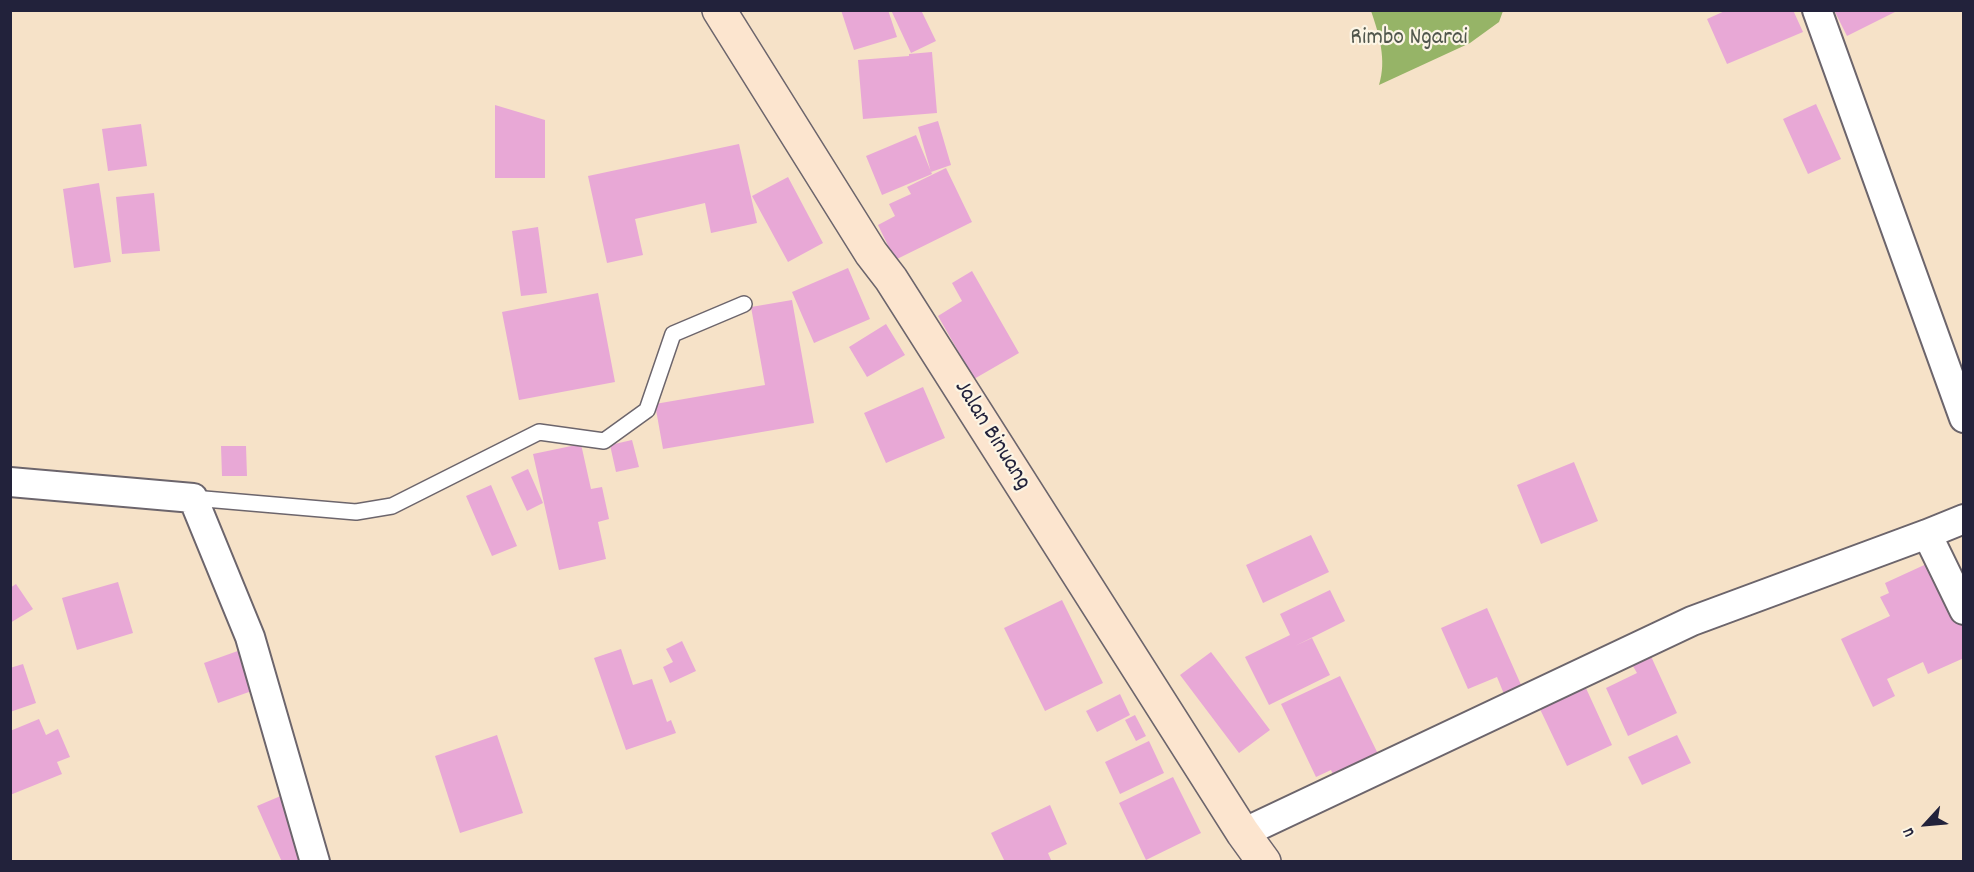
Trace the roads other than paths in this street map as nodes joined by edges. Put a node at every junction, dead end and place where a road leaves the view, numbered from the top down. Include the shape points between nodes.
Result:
1 (719, 10) edge
2 (1817, 10) edge
3 (744, 304) dead end
4 (1964, 418) edge
5 (10, 482) edge
6 (193, 498) junction
7 (1964, 519) edge
8 (1927, 534) junction
9 (1964, 610) edge
10 (1243, 833) junction
11 (315, 861) edge
12 (1264, 861) edge

1 - 10 main road, Jalan Binuang
2 - 4 street
3 - 6 lane via 674,334 647,410 604,441 539,432 392,506 356,512
5 - 6 street
6 - 11 street via 250,637
7 - 8 street
8 - 9 street
8 - 10 street via 1692,621
10 - 12 main road, Jalan Binuang

